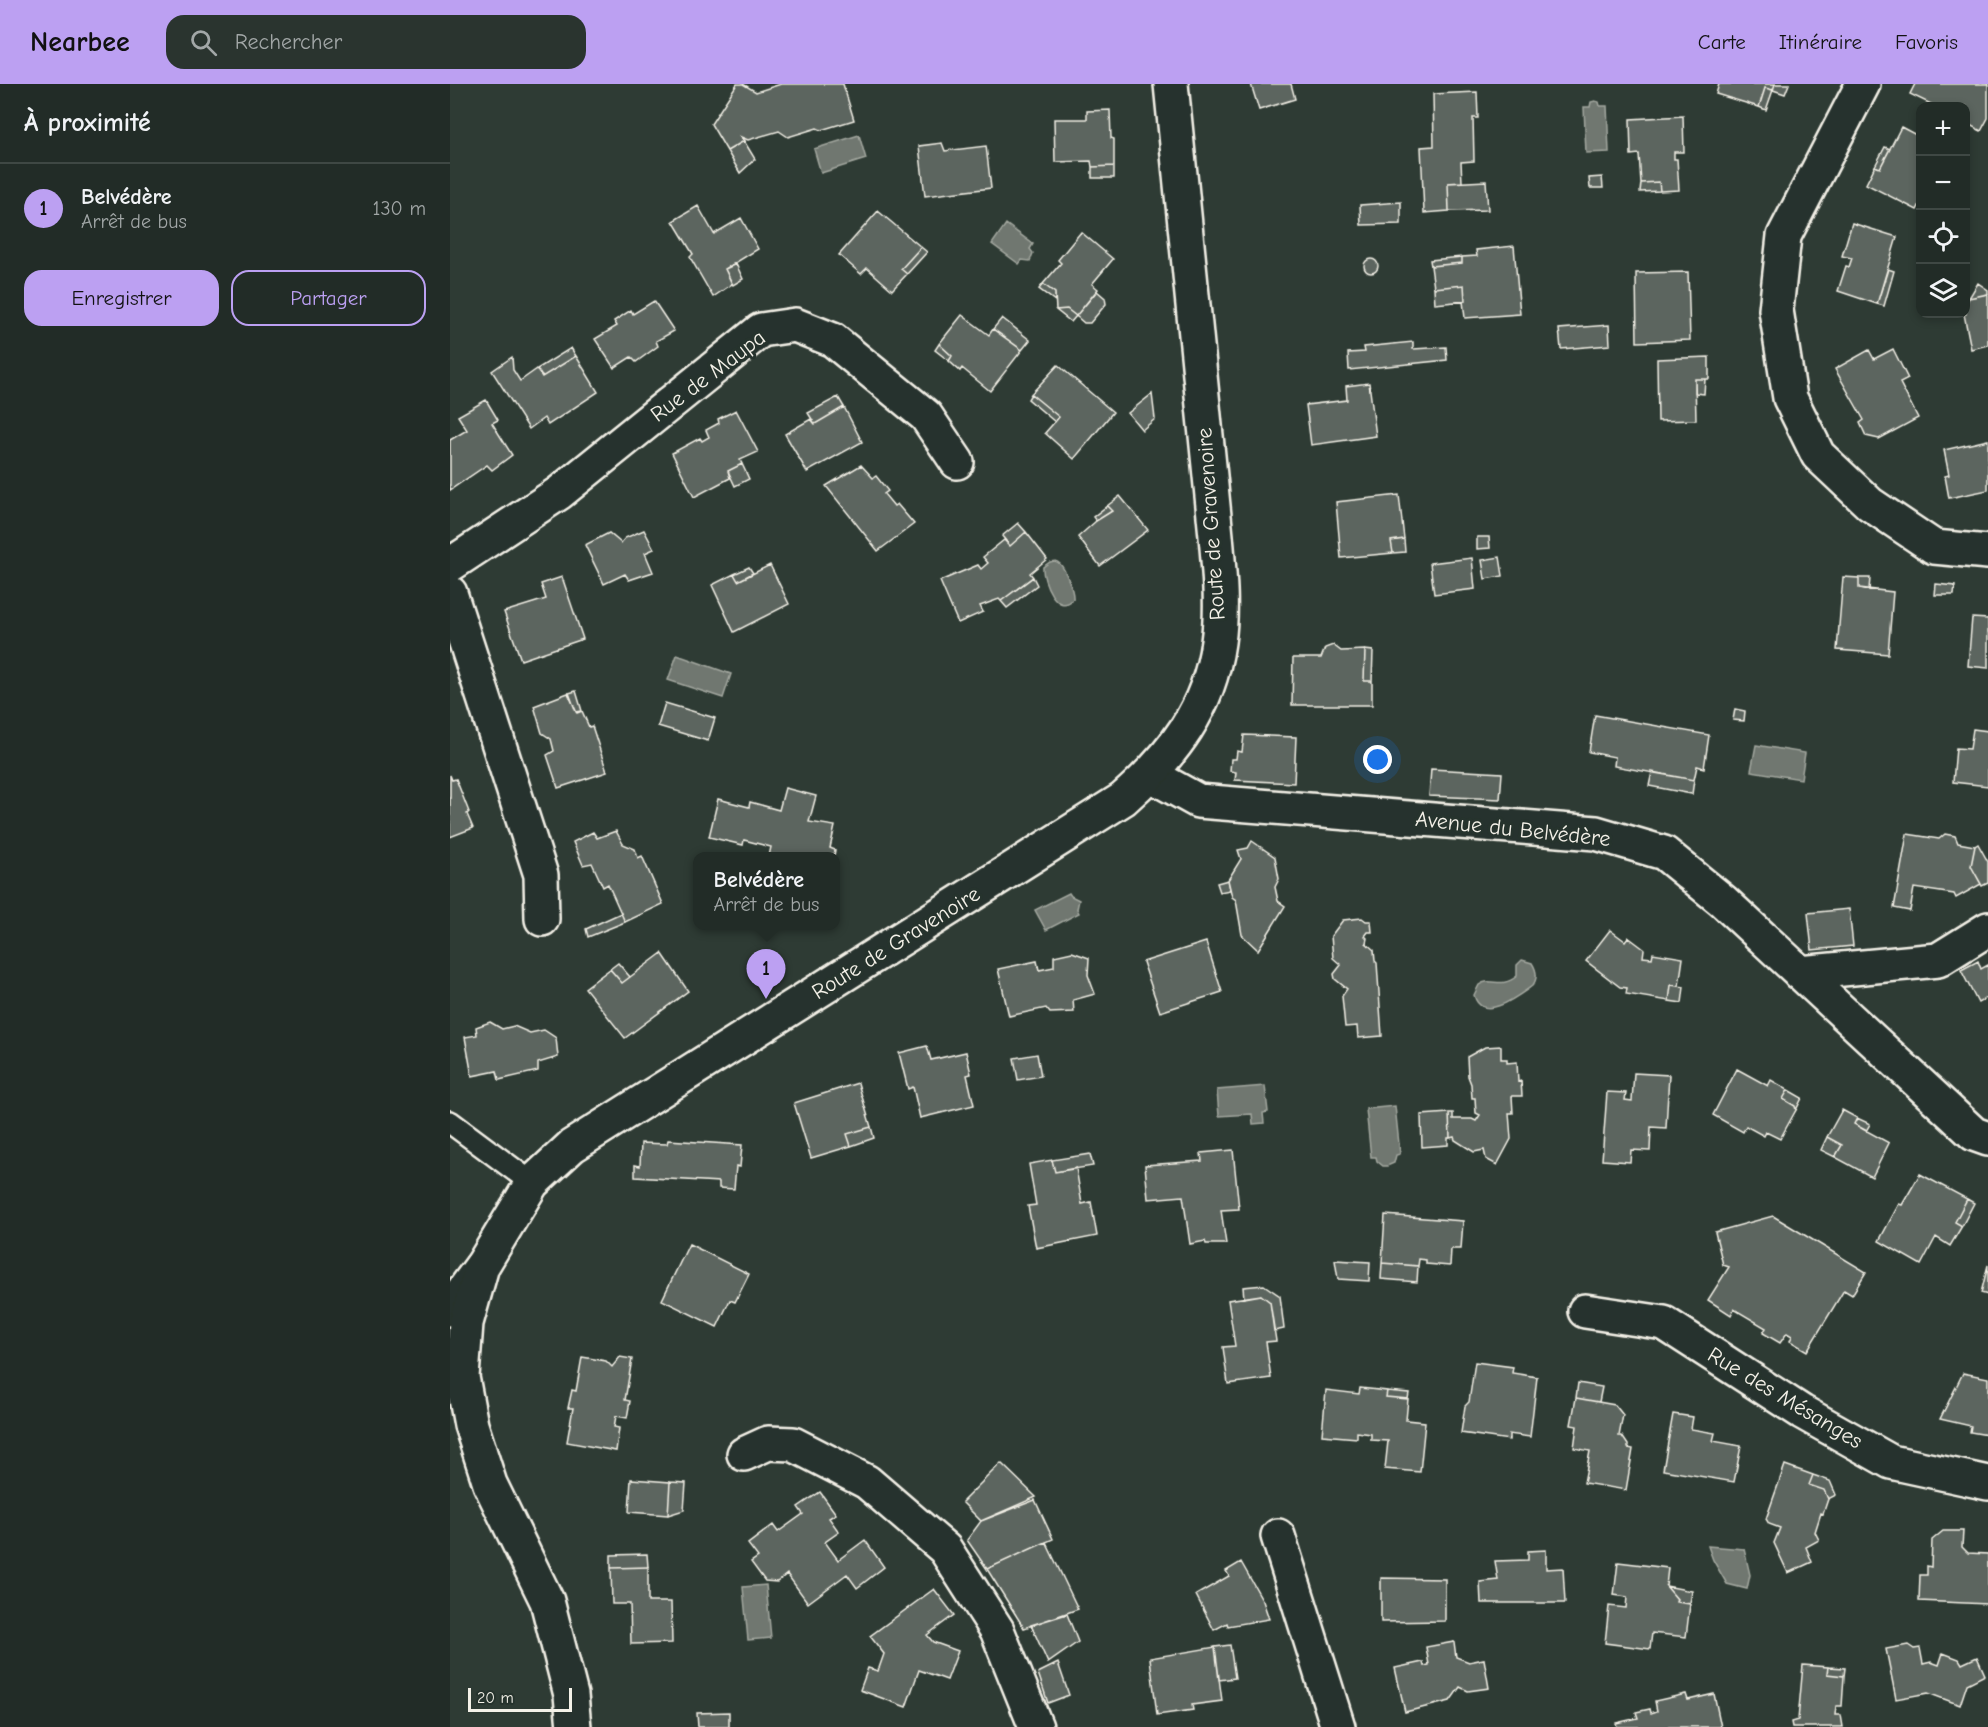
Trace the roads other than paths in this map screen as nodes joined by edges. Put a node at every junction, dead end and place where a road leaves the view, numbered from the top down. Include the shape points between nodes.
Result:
1 (1171, 84) edge
2 (1863, 84) edge
3 (957, 462) dead end
4 (1988, 552) edge
5 (450, 565) edge
6 (450, 593) edge
7 (1150, 775) junction
8 (542, 919) dead end
9 (1988, 929) edge
10 (1800, 973) junction
11 (450, 1122) edge
12 (1988, 1139) edge
13 (532, 1183) junction
14 (482, 1266) junction
15 (450, 1309) edge
16 (1585, 1311) dead end
17 (744, 1454) dead end
18 (1988, 1483) edge
19 (1278, 1536) dead end
20 (574, 1727) edge
21 (1036, 1727) edge
22 (1338, 1727) edge

1 - 7 street, Route de Gravenoire via 1216,536 1219,640 1198,708 1175,747
2 - 4 street via 1784,236 1776,310 1790,398 1818,455 1870,504 1934,547
3 - 5 street, Rue de Maupa via 926,416 832,340 795,325 761,330 559,493
6 - 8 street via 541,874
7 - 10 street, Avenue du Belvédère via 1198,801 1596,833 1664,853
7 - 13 street, Route de Gravenoire via 1123,800 572,1146
9 - 10 street via 1938,960
10 - 12 street, Avenue du Belvédère via 1974,1134
11 - 13 lane
13 - 14 street, Route de Gravenoire
14 - 15 street
14 - 20 street, Route de Gravenoire via 466,1323 462,1377 471,1425 490,1484 547,1601 571,1695
16 - 18 street, Rue des Mésanges via 1664,1323 1802,1412 1891,1462
17 - 21 street via 768,1443 794,1444 867,1482 945,1549 998,1630
19 - 22 street

